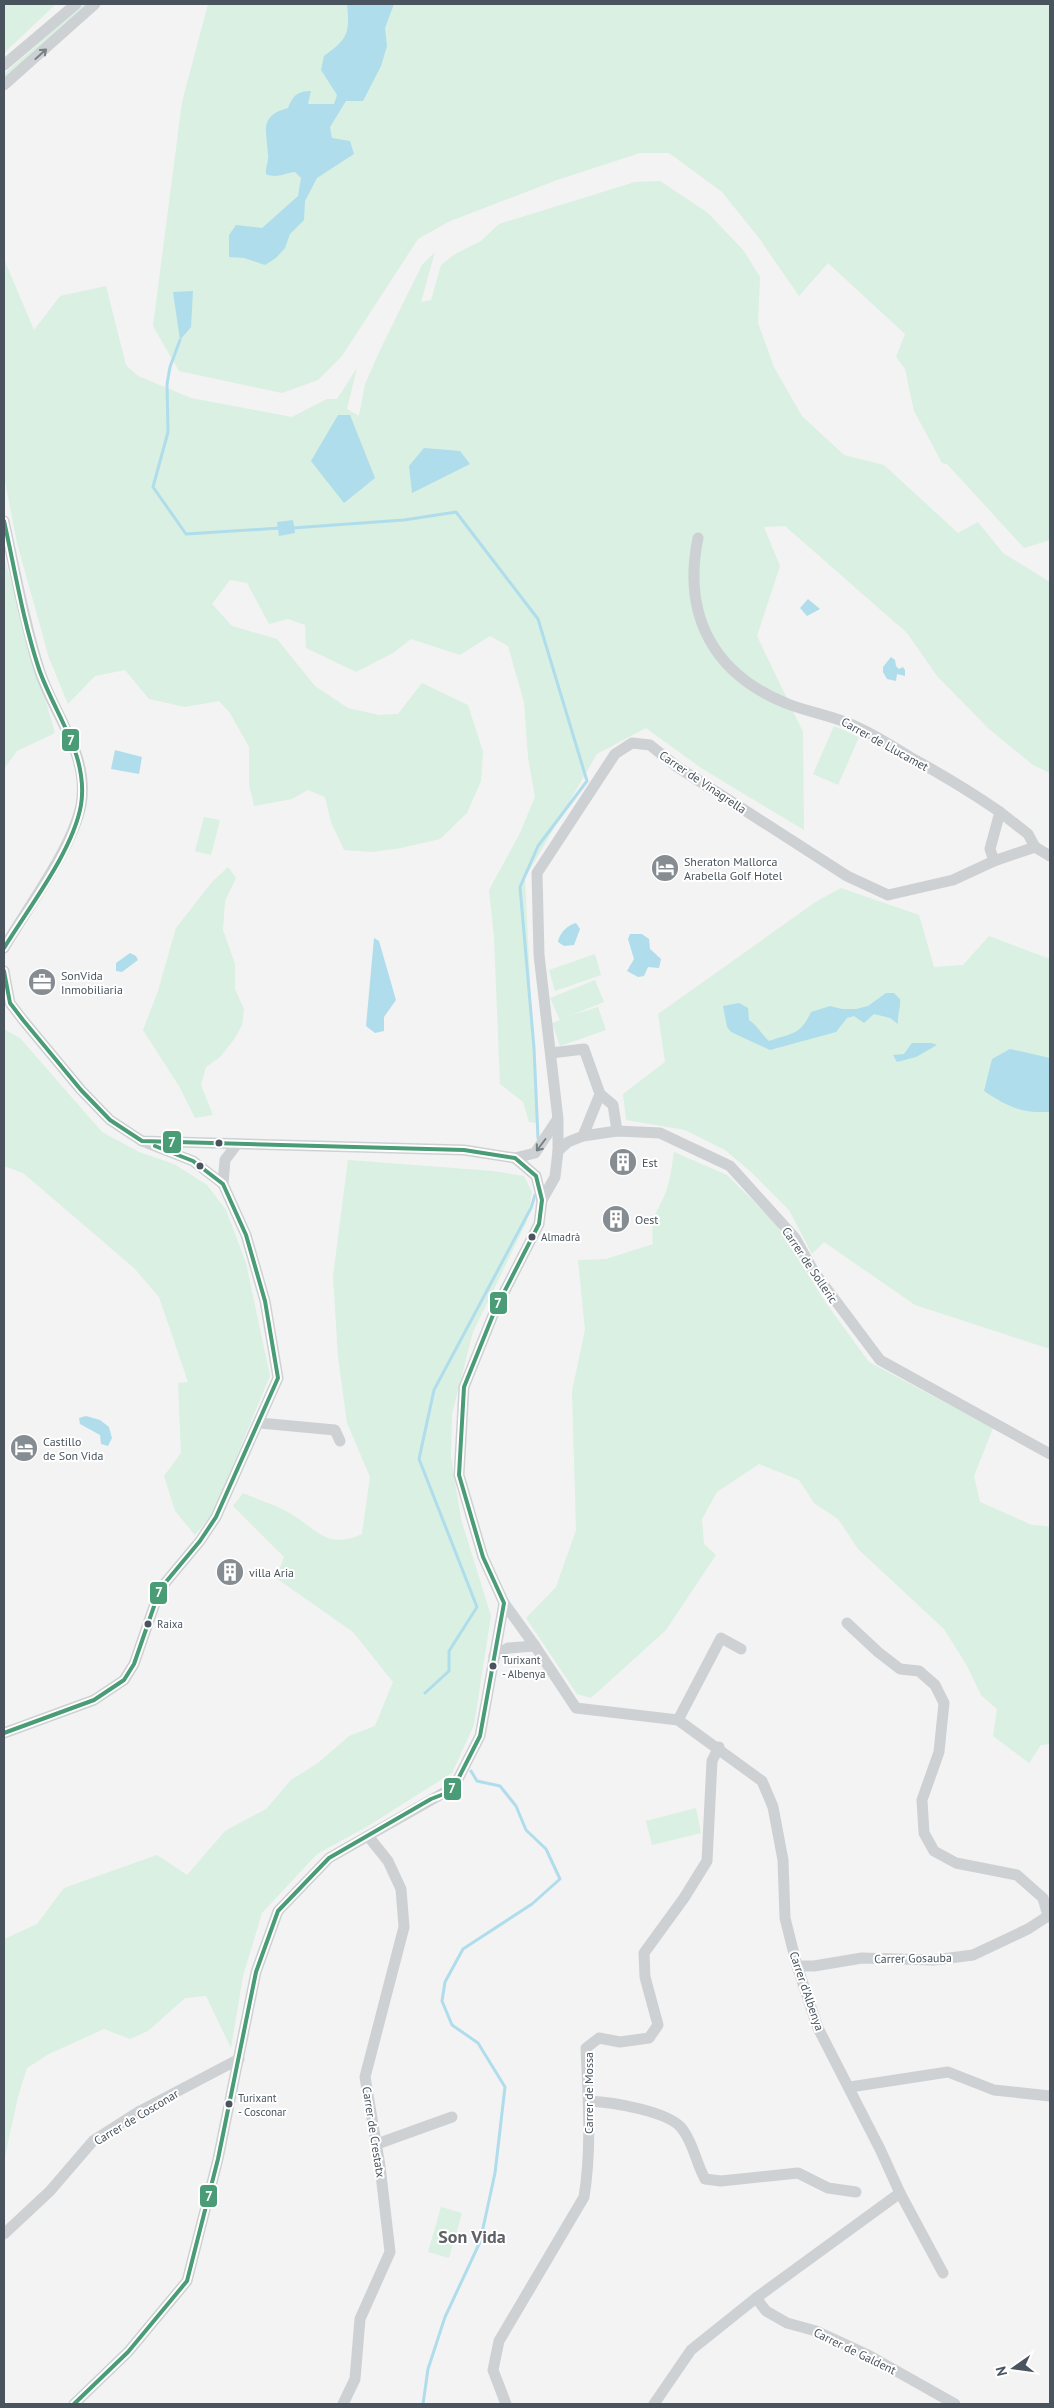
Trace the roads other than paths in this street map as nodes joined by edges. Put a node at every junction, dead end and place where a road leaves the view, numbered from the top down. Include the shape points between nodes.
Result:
1 (76, 4) edge
2 (95, 4) edge
3 (4, 65) edge
4 (4, 85) edge
5 (4, 521) edge
6 (698, 538) dead end
7 (1000, 812) junction
8 (1035, 847) junction
9 (1050, 856) edge
10 (994, 861) junction
11 (4, 948) edge
12 (4, 971) edge
13 (7, 1006) edge
14 (550, 1053) junction
15 (600, 1094) junction
16 (558, 1119) junction
17 (618, 1130) junction
18 (583, 1136) junction
19 (142, 1141) junction
20 (237, 1144) junction
21 (558, 1151) junction
22 (516, 1158) junction
23 (222, 1184) junction
24 (542, 1200) junction
25 (260, 1422) junction
26 (340, 1441) dead end
27 (1050, 1454) edge
28 (504, 1603) junction
29 (847, 1623) dead end
30 (535, 1646) junction
31 (741, 1649) dead end
32 (494, 1656) junction
33 (678, 1720) junction
34 (4, 1733) edge
35 (719, 1747) junction
36 (368, 1836) junction
37 (1049, 1917) edge
38 (797, 1966) junction
39 (238, 2059) junction
40 (850, 2088) junction
41 (1050, 2096) edge
42 (589, 2101) junction
43 (452, 2117) dead end
44 (377, 2144) junction
45 (856, 2192) dead end
46 (900, 2193) junction
47 (4, 2234) edge
48 (943, 2274) dead end
49 (756, 2298) junction
50 (74, 2404) edge
51 (343, 2404) edge
52 (506, 2404) edge
53 (654, 2404) edge
54 (955, 2404) edge

1 - 3 street
4 -> 2 street
5 - 11 street via 40,670 67,729 82,774 81,804 72,835
6 - 7 street, Carrer de Llucamet via 693,560 695,603 707,638 735,673 788,704 839,718 862,729 975,794
7 - 8 street, Carrer de Llucamet via 1028,834
7 - 10 street via 990,849
8 - 9 street
8 - 10 street, Carrer de Vinagrella
10 - 14 street, Carrer de Vinagrella via 953,880 888,895 847,876 676,766 650,745 632,743 615,754 537,873 539,955
12 - 13 street
13 - 19 street via 110,1120
14 - 15 street via 584,1049
14 - 16 street, Carrer de Vinagrella
15 - 17 street via 613,1105
15 - 18 street
16 - 21 street, Carrer de Vinagrella
16 -> 22 street via 535,1153
17 - 18 street, Carrer de Solleric
17 - 27 street, Carrer de Solleric via 660,1133 730,1166 795,1238 814,1272 880,1360
18 - 21 street, Carrer de Solleric via 568,1142
19 - 20 street
19 - 23 street via 193,1161
20 - 22 street via 464,1150
20 - 23 street via 225,1160
21 - 24 street, Carrer de Vinagrella via 555,1177
22 - 24 street via 536,1176
23 - 25 street via 246,1235 265,1301 278,1378
24 - 28 street, Carrer d'Albenya via 539,1224 495,1310 464,1387 458,1475 483,1556
25 - 26 street via 335,1430
25 - 34 street via 216,1517 160,1589 134,1664 124,1680 94,1700
28 - 30 street, Carrer d'Albenya
28 - 32 street
29 - 37 street via 900,1668 919,1671 935,1685 944,1703 939,1752 922,1800 924,1833 934,1851 956,1863 1017,1875 1043,1898
30 - 32 street via 508,1648
30 - 33 street, Carrer d'Albenya via 576,1708
31 - 33 street via 721,1638
32 - 36 street via 480,1736 454,1787
33 - 35 street, Carrer d'Albenya
35 - 38 street, Carrer d'Albenya via 762,1780 773,1807 783,1860 785,1918
35 - 42 street, Carrer de Mossa via 712,1761 707,1861 644,1953 645,1977 658,2025 649,2038 620,2042 599,2038 586,2048
36 - 39 street via 329,1858 278,1911 256,1972
36 - 44 street, Carrer de Crestatx via 388,1861 401,1889 404,1927 365,2077
37 - 38 street, Carrer Gosauba via 973,1955 934,1960 862,1958
38 - 40 street, Carrer d'Albenya via 818,2028
39 - 47 street, Carrer de Cosconar via 140,2111 92,2141 50,2191
39 - 50 street via 188,2281 128,2352
40 - 41 street via 948,2072 994,2090
40 - 46 street, Carrer d'Albenya
42 - 45 street via 618,2103 655,2113 682,2128 705,2179 721,2181 798,2173 828,2188
42 - 52 street, Carrer de Mossa via 588,2173 584,2197 498,2341 493,2370
43 - 44 street
44 - 51 street, Carrer de Crestatx via 390,2252 360,2319 355,2379
46 - 48 street, Carrer d'Albenya
46 - 49 street
49 - 53 street via 690,2350
49 - 54 street, Carrer de Galdent via 766,2312 868,2355

